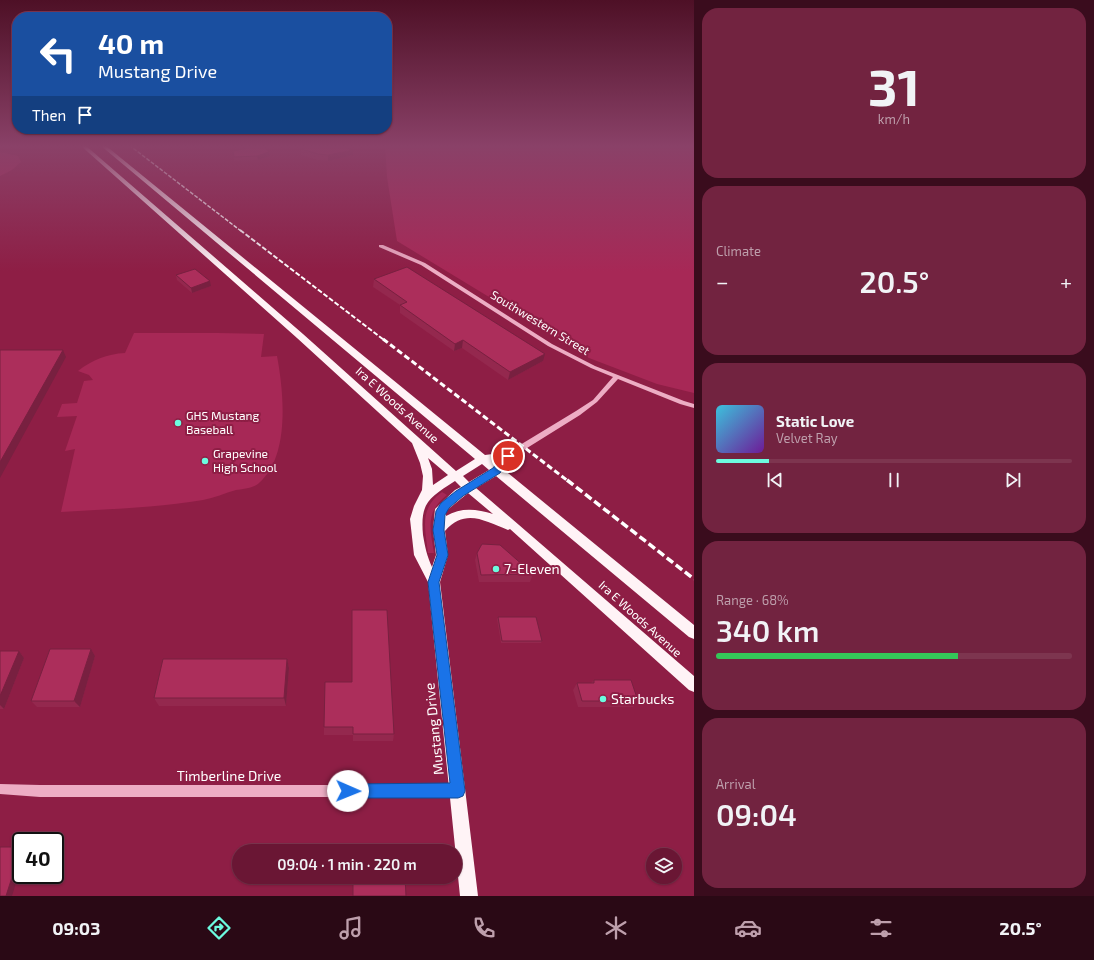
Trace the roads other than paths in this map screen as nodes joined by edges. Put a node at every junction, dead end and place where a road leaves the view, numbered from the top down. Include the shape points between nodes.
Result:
1 (129, 187) edge
2 (153, 187) edge
3 (381, 246) dead end
4 (617, 377) junction
5 (694, 406) edge
6 (416, 440) junction
7 (508, 456) junction
8 (483, 459) junction
9 (497, 470) junction
10 (456, 476) junction
11 (469, 487) junction
12 (425, 497) junction
13 (518, 529) junction
14 (439, 530) junction
15 (434, 582) junction
16 (694, 633) edge
17 (694, 685) edge
18 (0, 789) edge
19 (458, 791) junction
20 (469, 896) edge

1 - 6 main road, Ira E Woods Avenue
2 - 8 main road, Ira E Woods Avenue
3 - 4 street, Southwestern Street via 423,264 550,345
4 - 5 street, Southwestern Street
4 - 7 street, Mustang Drive via 595,401
6 - 10 main road, Ira E Woods Avenue
6 - 12 main road via 429,475
7 - 8 main road, Mustang Drive
7 - 9 main road, Mustang Drive
8 - 9 main road, Ira E Woods Avenue
8 - 10 main road, Mustang Drive
9 - 11 main road, Mustang Drive
9 - 16 main road, Ira E Woods Avenue
10 - 11 main road, Ira E Woods Avenue
10 - 12 main road, Mustang Drive
11 - 13 main road, Ira E Woods Avenue
11 - 14 main road, Mustang Drive via 442,510
12 - 15 main road, Mustang Drive via 419,506 416,519 417,534 420,555
13 - 14 main road via 492,518 471,513 451,517
13 - 17 main road, Ira E Woods Avenue
14 - 15 main road, Mustang Drive via 442,555
15 - 19 main road, Mustang Drive
18 - 19 street, Timberline Drive
19 - 20 main road, Mustang Drive

